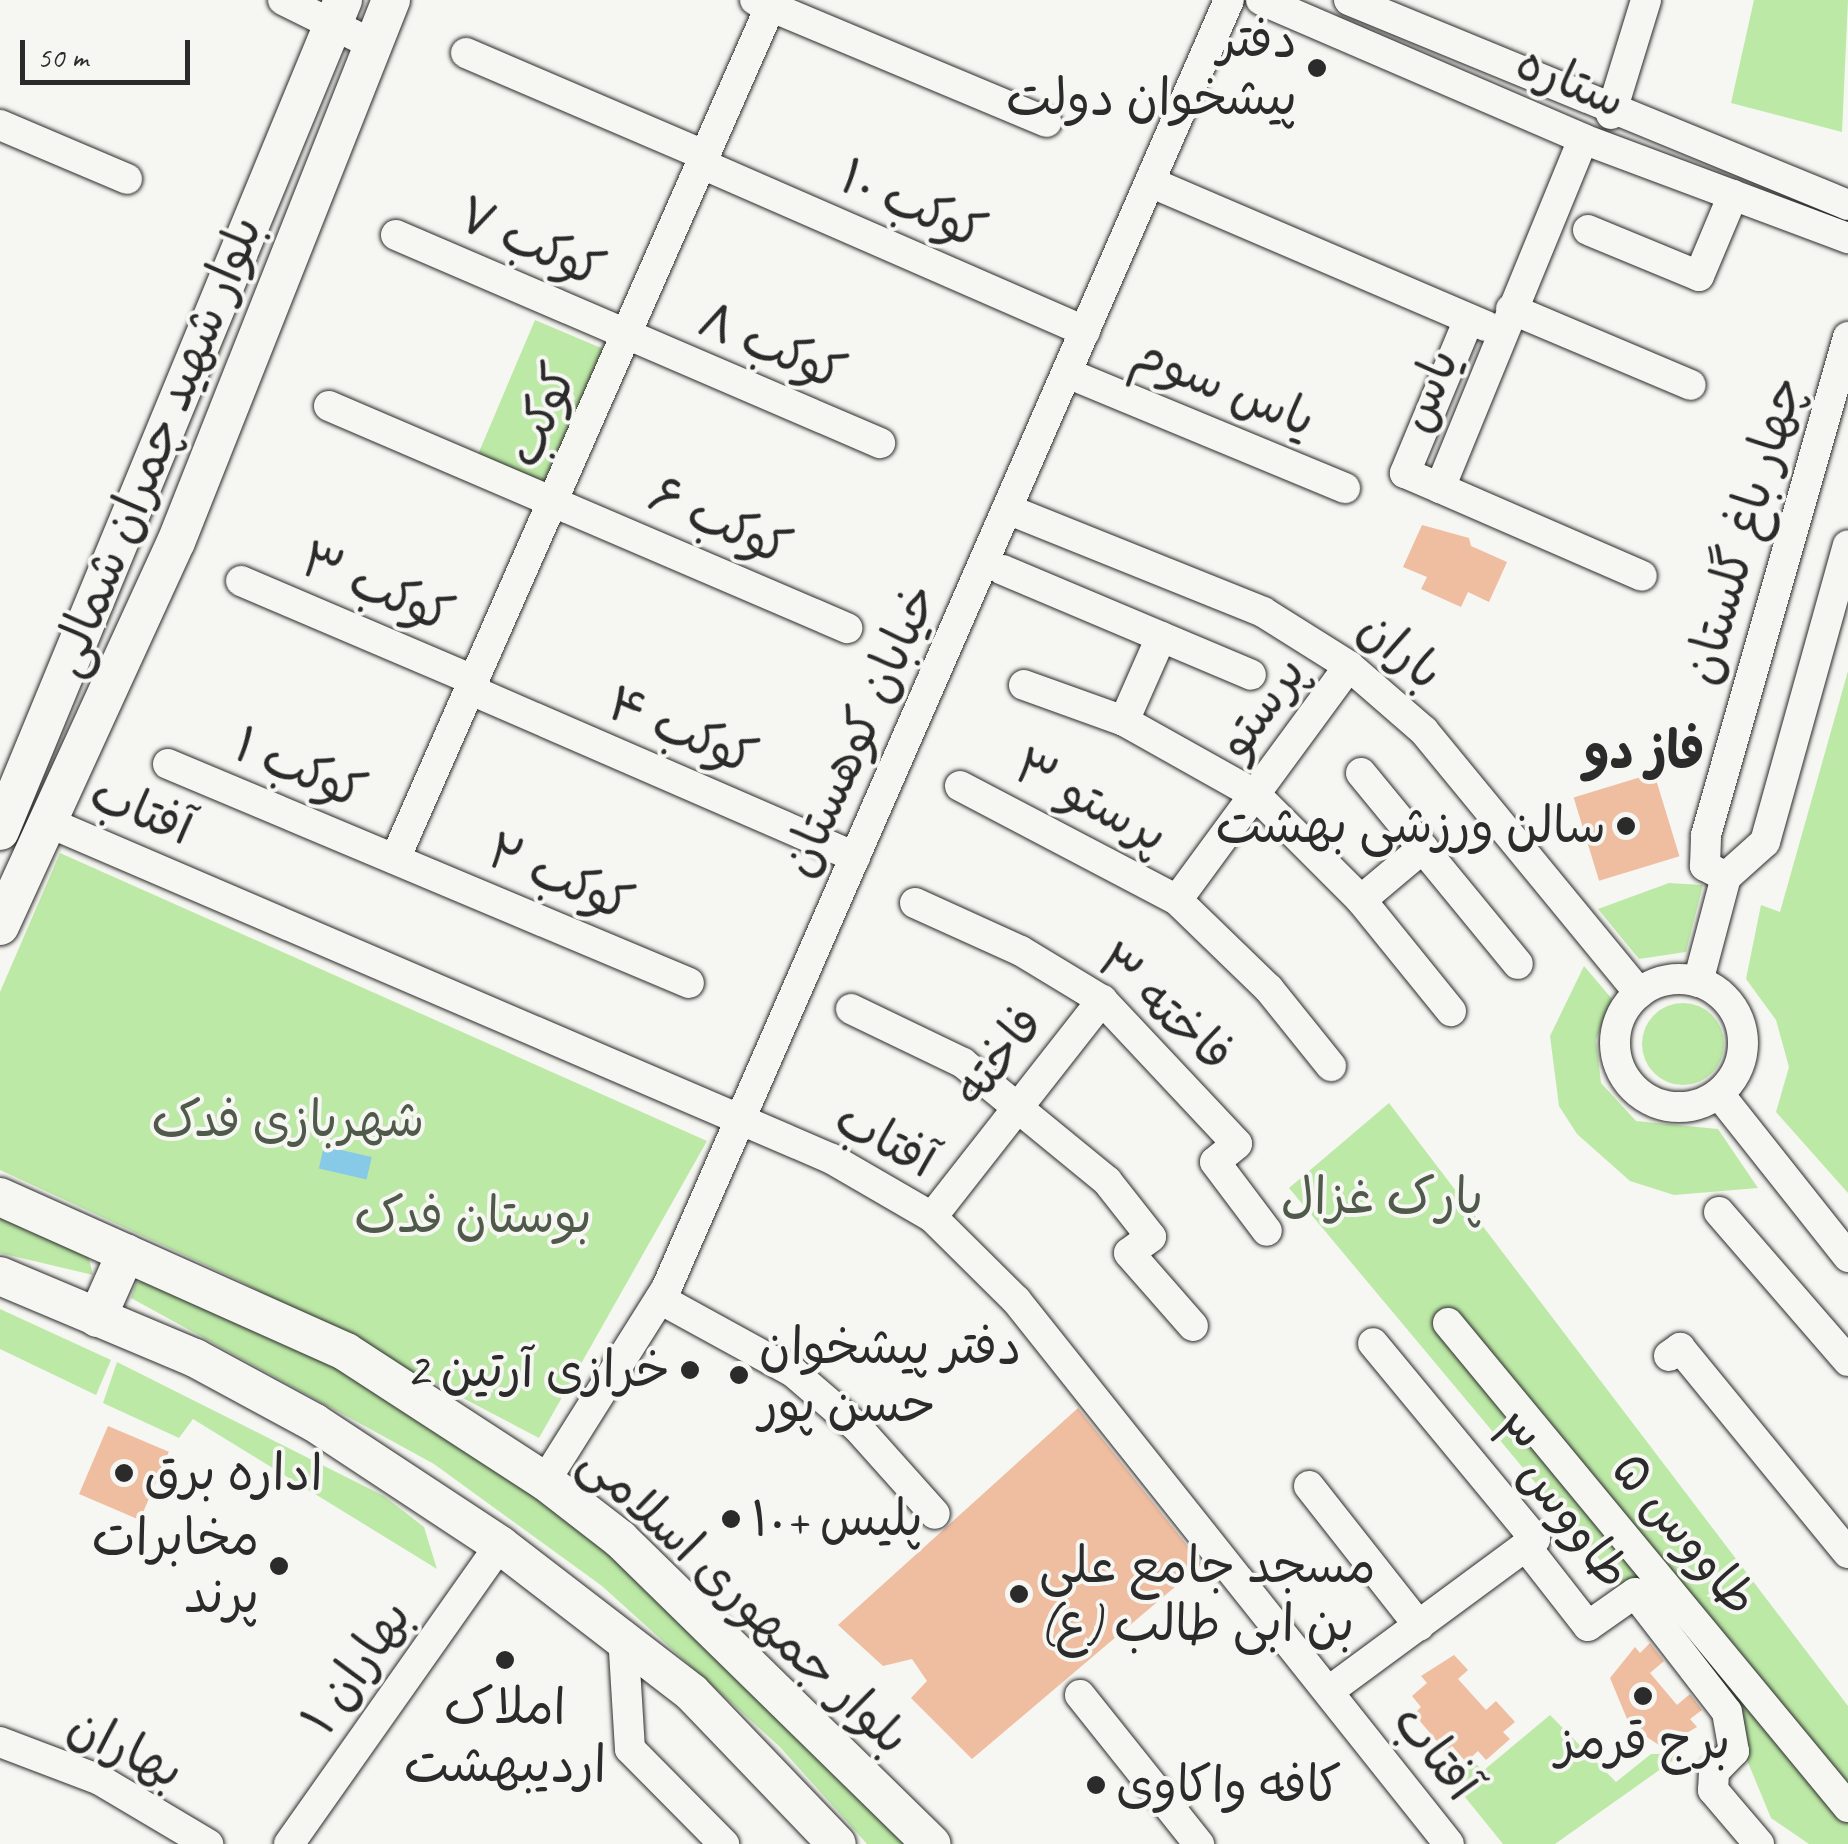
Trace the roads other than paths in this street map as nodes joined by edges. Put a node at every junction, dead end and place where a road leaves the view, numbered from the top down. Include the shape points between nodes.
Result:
1 (282, 0) edge
2 (392, 0) edge
3 (1229, 0) edge
4 (1261, 0) edge
5 (1349, 0) edge
6 (1646, 0) edge
7 (762, 3) edge
8 (338, 12) edge
9 (372, 44) junction
10 (466, 53) dead end
11 (1611, 114) junction
12 (1047, 122) dead end
13 (0, 125) edge
14 (1583, 138) junction
15 (704, 160) junction
16 (127, 179) dead end
17 (1150, 182) junction
18 (1733, 195) junction
19 (1848, 205) edge
20 (1588, 230) dead end
21 (396, 235) dead end
22 (1848, 238) edge
23 (1469, 319) junction
24 (1507, 321) junction
25 (1086, 331) junction
26 (627, 336) junction
27 (1848, 337) edge
28 (1067, 373) junction
29 (1691, 385) dead end
30 (329, 406) dead end
31 (880, 443) dead end
32 (1346, 488) dead end
33 (1440, 488) junction
34 (555, 500) junction
35 (1007, 509) junction
36 (1848, 545) edge
37 (1003, 570) dead end
38 (1642, 576) dead end
39 (242, 581) dead end
40 (846, 628) dead end
41 (1161, 637) junction
42 (1350, 666) junction
43 (1251, 674) dead end
44 (1024, 684) dead end
45 (473, 686) junction
46 (1124, 721) junction
47 (168, 764) dead end
48 (1361, 772) dead end
49 (960, 786) dead end
50 (1256, 796) junction
51 (50, 823) junction
52 (0, 831) edge
53 (1423, 848) junction
54 (855, 856) junction
55 (395, 859) junction
56 (1716, 871) junction
57 (1177, 900) junction
58 (1361, 900) junction
59 (915, 903) dead end
60 (0, 926) edge
61 (1518, 964) dead end
62 (1698, 982) junction
63 (688, 984) dead end
64 (1639, 993) junction
65 (1102, 1000) junction
66 (851, 1009) dead end
67 (1451, 1012) dead end
68 (1330, 1066) dead end
69 (1719, 1094) junction
70 (1022, 1104) junction
71 (741, 1124) junction
72 (0, 1198) edge
73 (1719, 1212) dead end
74 (932, 1217) junction
75 (1268, 1231) dead end
76 (126, 1253) junction
77 (1848, 1257) edge
78 (0, 1276) edge
79 (660, 1299) junction
80 (97, 1318) junction
81 (1448, 1323) dead end
82 (1193, 1326) dead end
83 (1373, 1343) dead end
84 (1668, 1356) dead end
85 (1848, 1361) edge
86 (545, 1481) junction
87 (1309, 1486) dead end
88 (935, 1514) dead end
89 (500, 1545) junction
90 (1526, 1548) junction
91 (1848, 1552) edge
92 (1419, 1626) junction
93 (623, 1635) junction
94 (1329, 1692) junction
95 (1080, 1695) dead end
96 (0, 1742) edge
97 (1848, 1807) edge
98 (208, 1844) edge
99 (289, 1844) edge
100 (724, 1844) edge
101 (837, 1844) edge
102 (932, 1844) edge
103 (1199, 1844) edge
104 (1449, 1844) edge
105 (1759, 1844) edge

1 - 8 street
2 - 9 main road, بلوار شهید چمران شمالی
3 - 17 street, خیابان کوهستان
4 - 14 street, ستاره
5 - 11 street, ستاره
6 - 11 street
7 - 12 street
7 - 15 street, کوکب
8 - 9 street
8 - 52 main road, بلوار شهید چمران شمالی
9 - 51 main road, بلوار شهید چمران شمالی via 176,542
10 - 15 street, کوکب ۱۰
11 - 19 street, ستاره
13 - 16 street
14 - 18 street, ستاره
14 - 24 street, یاس
15 - 25 street, کوکب ۱۰
15 - 26 street, کوکب
17 - 23 street
17 - 25 street, خیابان کوهستان
18 - 20 street via 1699,276
18 - 22 street, ستاره
21 - 26 street, کوکب ۷
23 - 24 street
23 - 33 street, یاس via 1405,473
24 - 29 street
24 - 33 street, یاس
25 - 28 street, خیابان کوهستان
26 - 31 street, کوکب ۸
26 - 34 street, کوکب
27 - 56 street, چهار باغ گلستان via 1729,749
28 - 32 street, یاس سوم
28 - 35 street, خیابان کوهستان
30 - 34 street, کوکب ۶
33 - 38 street
34 - 40 street, کوکب ۶
34 - 45 street, کوکب
35 - 42 street, باران via 1263,612
35 - 54 street, خیابان کوهستان
36 - 56 street via 1765,842
37 - 41 street
39 - 45 street, کوکب ۳
41 - 43 street
41 - 46 street
42 - 50 street, پرستو
42 - 64 street, باران via 1424,730
44 - 46 street
45 - 54 street, کوکب ۴
45 - 55 street, کوکب
46 - 50 street
47 - 55 street, کوکب ۱
48 - 53 street
49 - 57 street, پرستو ۳
50 - 57 street, پرستو
50 - 58 street
51 - 60 main road, بلوار شهید چمران شمالی
51 - 71 street, آفتاب via 351,947
53 - 58 street
53 - 61 street
54 - 71 street, خیابان کوهستان
55 - 63 street, کوکب ۲
56 - 62 street, چهار باغ گلستان
57 - 68 street, پرستو ۳ via 1269,989
58 - 67 street
59 - 65 street, فاخته ۳ via 1021,950
62 - 64 street via 1660,982
62 - 69 street via 1727,1000 1740,1020 1744,1048
64 - 69 street via 1615,1036 1626,1080 1660,1105 1682,1108
65 - 70 street, فاخته
65 - 75 street, فاخته ۳ via 1237,1144 1215,1162
66 - 70 street via 962,1063
69 - 77 street
70 - 74 street, فاخته
70 - 82 street via 1107,1181 1151,1236 1130,1254
71 - 74 street, آفتاب via 832,1160
71 - 79 street, خیابان کوهستان
72 - 76 main road, بلوار جمهوری اسلامی
73 - 85 street
74 - 94 street, آفتاب via 1016,1300
76 - 80 main road
76 - 86 main road, بلوار جمهوری اسلامی via 346,1352
78 - 80 main road
79 - 86 street, خیابان کوهستان
79 - 88 street via 793,1372 858,1428
80 - 89 main road via 195,1358 316,1423
81 - 97 street, طاووس ۵
83 - 90 street, طاووس ۳ via 1535,1539
84 - 91 street via 1680,1348
86 - 102 main road, بلوار جمهوری اسلامی via 620,1539
87 - 92 street
89 - 93 main road
89 - 99 street, بهاران ۱
90 - 92 street
90 - 105 street, طاووس ۳ via 1588,1626 1635,1592 1727,1712 1734,1750 1714,1772 1713,1790
92 - 94 street
93 - 100 street via 630,1749
93 - 101 main road via 692,1693
94 - 104 street, آفتاب
95 - 103 street
96 - 98 street, بهاران via 100,1780

